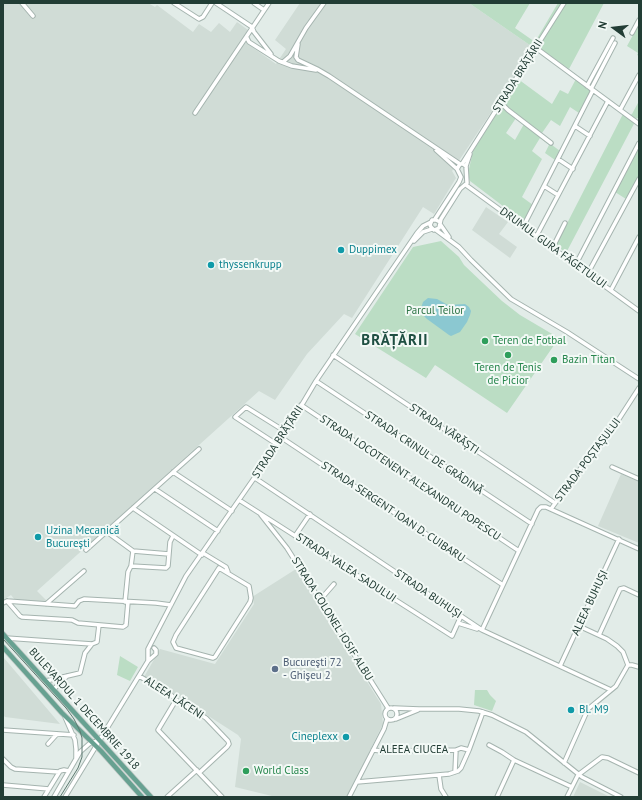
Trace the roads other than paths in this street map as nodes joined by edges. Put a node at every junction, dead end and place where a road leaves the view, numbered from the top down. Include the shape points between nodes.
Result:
1 (22, 3) edge
2 (174, 3) edge
3 (212, 3) edge
4 (216, 3) edge
5 (254, 3) edge
6 (269, 3) edge
7 (324, 3) edge
8 (564, 3) edge
9 (264, 10) junction
10 (33, 16) dead end
11 (639, 20) edge
12 (252, 27) junction
13 (254, 32) junction
14 (249, 33) junction
15 (632, 33) dead end
16 (258, 36) junction
17 (247, 38) junction
18 (613, 38) dead end
19 (298, 41) junction
20 (251, 43) junction
21 (615, 43) dead end
22 (536, 48) junction
23 (273, 56) junction
24 (289, 59) junction
25 (297, 59) junction
26 (294, 66) junction
27 (322, 72) junction
28 (639, 75) edge
29 (590, 88) junction
30 (608, 101) junction
31 (501, 103) junction
32 (620, 110) junction
33 (195, 113) dead end
34 (639, 124) edge
35 (575, 126) junction
36 (590, 136) junction
37 (426, 142) junction
38 (551, 143) dead end
39 (639, 143) edge
40 (472, 149) junction
41 (558, 159) junction
42 (461, 164) junction
43 (466, 166) junction
44 (457, 169) junction
45 (572, 169) junction
46 (639, 179) edge
47 (459, 182) junction
48 (465, 185) junction
49 (544, 186) junction
50 (558, 195) junction
51 (435, 219) junction
52 (431, 222) junction
53 (440, 223) junction
54 (566, 223) dead end
55 (524, 225) junction
56 (434, 229) junction
57 (537, 235) junction
58 (639, 237) edge
59 (451, 240) junction
60 (553, 247) junction
61 (406, 249) junction
62 (576, 264) junction
63 (588, 273) junction
64 (611, 290) junction
65 (639, 311) edge
66 (333, 355) junction
67 (639, 379) edge
68 (316, 381) junction
69 (639, 388) edge
70 (301, 406) junction
71 (286, 432) junction
72 (282, 438) junction
73 (278, 445) junction
74 (199, 449) dead end
75 (612, 467) dead end
76 (173, 472) junction
77 (255, 478) junction
78 (639, 479) edge
79 (155, 489) junction
80 (239, 500) junction
81 (555, 503) junction
82 (133, 508) junction
83 (551, 509) junction
84 (232, 511) junction
85 (259, 513) junction
86 (310, 514) junction
87 (532, 524) junction
88 (218, 531) junction
89 (107, 532) junction
90 (173, 536) junction
91 (295, 536) junction
92 (619, 540) junction
93 (639, 548) edge
94 (86, 550) dead end
95 (133, 551) junction
96 (519, 551) junction
97 (169, 554) junction
98 (202, 554) junction
99 (131, 566) junction
100 (84, 571) dead end
101 (229, 573) junction
102 (334, 584) dead end
103 (503, 585) junction
104 (639, 595) edge
105 (320, 600) junction
106 (5, 602) edge
107 (126, 602) junction
108 (46, 604) junction
109 (171, 605) junction
110 (461, 616) junction
111 (458, 623) junction
112 (99, 625) junction
113 (579, 626) junction
114 (482, 630) junction
115 (598, 635) junction
116 (5, 636) edge
117 (154, 637) junction
118 (92, 644) junction
119 (149, 648) junction
120 (154, 648) junction
121 (4, 650) edge
122 (148, 654) junction
123 (153, 656) junction
124 (148, 661) junction
125 (628, 665) junction
126 (560, 666) junction
127 (639, 667) edge
128 (68, 675) junction
129 (139, 676) junction
130 (46, 681) junction
131 (54, 689) junction
132 (612, 690) junction
133 (176, 700) junction
134 (388, 708) junction
135 (394, 708) junction
136 (419, 709) junction
137 (483, 712) junction
138 (62, 713) junction
139 (387, 719) junction
140 (396, 719) junction
141 (392, 721) junction
142 (384, 729) junction
143 (3, 730) edge
144 (57, 734) junction
145 (74, 735) junction
146 (100, 740) junction
147 (48, 744) dead end
148 (94, 744) junction
149 (489, 745) dead end
150 (373, 750) junction
151 (456, 750) junction
152 (469, 750) junction
153 (3, 759) edge
154 (75, 760) junction
155 (514, 760) junction
156 (564, 763) junction
157 (69, 771) junction
158 (59, 772) junction
159 (198, 772) junction
160 (455, 772) junction
161 (639, 773) edge
162 (439, 775) junction
163 (578, 775) junction
164 (357, 782) junction
165 (3, 785) edge
166 (572, 787) junction
167 (49, 789) junction
168 (44, 797) edge
169 (54, 797) edge
170 (65, 797) edge
171 (142, 797) edge
172 (151, 797) edge
173 (167, 797) edge
174 (222, 797) edge
175 (349, 797) edge
176 (446, 797) edge
177 (497, 797) edge
178 (567, 797) edge
179 (621, 797) edge

1 - 10 street
2 - 3 street via 199,19
4 - 12 street
5 - 9 street
6 - 9 street
7 - 19 street
8 - 22 street, STRADA BRĂȚĂRII
9 - 12 street
11 - 15 street
12 - 13 street
12 - 14 street
13 - 14 street
13 - 16 street
14 - 17 street
16 - 20 street via 256,41
16 - 23 street
17 - 20 street
17 - 33 street
18 - 29 street
19 - 24 street
19 - 25 street
20 - 23 street
21 - 29 street
22 - 29 street
22 - 31 street, STRADA BRĂȚĂRII
23 - 24 street via 283,62
24 - 25 street via 293,55
24 - 26 street
25 - 26 street
25 - 27 street
26 - 27 street
27 - 37 street
28 - 32 street
29 - 30 street
29 - 35 street
30 - 32 street
30 - 36 street
31 - 38 street
31 - 40 street, STRADA BRĂȚĂRII
32 - 34 street
35 - 36 street
35 - 41 street
36 - 45 street
37 - 42 street
37 - 44 street
39 - 62 street
40 - 42 street, STRADA BRĂȚĂRII
40 - 43 street, STRADA BRĂȚĂRII
41 - 45 street
41 - 49 street
42 - 43 street
42 - 44 street, STRADA BRĂȚĂRII
43 - 48 street, STRADA BRĂȚĂRII
44 - 47 street via 460,175
45 - 50 street
46 - 63 street
47 - 48 street, DRUMUL GURA FĂGETULUI via 460,185
47 - 51 street
48 - 53 street
48 - 55 street, DRUMUL GURA FĂGETULUI
49 - 50 street
49 - 55 street
50 - 57 street
51 - 52 street
51 - 53 street
52 - 56 street via 430,226
52 - 61 street, STRADA BRĂȚĂRII via 419,230
53 - 56 street via 438,228
53 - 59 street
54 - 60 street
55 - 57 street, DRUMUL GURA FĂGETULUI
56 - 59 street
56 - 61 street, STRADA BRĂȚĂRII via 423,232
57 - 60 street, DRUMUL GURA FĂGETULUI
58 - 64 street
59 - 67 street via 511,299
60 - 62 street, DRUMUL GURA FĂGETULUI
61 - 66 street, STRADA BRĂȚĂRII
62 - 63 street, DRUMUL GURA FĂGETULUI
63 - 64 street, DRUMUL GURA FĂGETULUI
64 - 65 street, DRUMUL GURA FĂGETULUI
66 - 68 street, STRADA BRĂȚĂRII
66 - 81 street, STRADA VĂRĂȘTI
68 - 70 street, STRADA BRĂȚĂRII
68 - 87 street, STRADA CRINUL DE GRĂDINĂ
69 - 81 street, STRADA POȘTAȘULUI via 618,422 603,438
70 - 71 street, STRADA BRĂȚĂRII
70 - 96 street, STRADA LOCOTENENT ALEXANDRU POPESCU
71 - 72 street, STRADA BRĂȚĂRII
71 - 73 street via 246,407 235,417
72 - 73 street, STRADA BRĂȚĂRII
72 - 103 street, STRADA SERGENT IOAN D. CUIBARU
73 - 77 street, STRADA BRĂȚĂRII
74 - 76 street
75 - 78 street
76 - 79 street
76 - 84 street
77 - 80 street, STRADA BRĂȚĂRII
77 - 86 street, STRADA BUHUȘI
79 - 82 street
79 - 88 street
80 - 84 street, STRADA BRĂȚĂRII
80 - 85 street, STRADA VALEA SADULUI
81 - 83 street, STRADA POȘTAȘULUI
82 - 89 street
82 - 90 street
83 - 87 street, STRADA POȘTAȘULUI via 545,506 540,508
83 - 92 street
84 - 88 street, STRADA BRĂȚĂRII
85 - 91 street, STRADA VALEA SADULUI
85 - 105 street, STRADA COLONEL IOSIF ALBU via 287,548
86 - 91 street
86 - 110 street, STRADA BUHUȘI
87 - 96 street, STRADA POȘTAȘULUI
88 - 98 street, STRADA BRĂȚĂRII
89 - 94 street
89 - 95 street
90 - 97 street
90 - 98 street
91 - 111 street, STRADA VALEA SADULUI via 452,636
92 - 93 street
92 - 113 street, ALEEA BUHUȘI
95 - 97 street
95 - 99 street
96 - 103 street, STRADA POȘTAȘULUI
97 - 99 street via 166,568
98 - 101 street via 226,567
98 - 109 street, STRADA BRĂȚĂRII via 183,581
99 - 107 street via 128,572
100 - 108 street
101 - 101 street via 221,568 217,569 176,635 173,642 176,648 215,657 251,598 249,586
102 - 105 street
103 - 114 street, STRADA POȘTAȘULUI
104 - 115 street via 624,588 620,589
105 - 134 street, STRADA COLONEL IOSIF ALBU
106 - 108 street
106 - 112 street via 22,617
107 - 108 street via 84,599 79,600 75,606
107 - 109 street
107 - 112 street via 126,626
109 - 117 street, STRADA BRĂȚĂRII
110 - 111 street
110 - 114 street, STRADA BUHUȘI
111 - 114 street
112 - 118 street via 97,642
113 - 115 street
113 - 126 street, ALEEA BUHUȘI
114 - 126 street, STRADA BUHUȘI
115 - 125 street via 620,648
116 - 118 street
116 - 130 main road, BULEVARDUL 1 DECEMBRIE 1918
117 - 119 street, STRADA BRĂȚĂRII
117 - 120 street, STRADA BRĂȚĂRII
118 - 128 street via 86,651 80,673
119 - 120 street
119 - 122 street
120 - 123 street via 156,652
121 - 138 main road, BULEVARDUL 1 DECEMBRIE 1918
122 - 123 street
122 - 124 street
123 - 124 street
124 - 129 street
125 - 127 street
125 - 132 street
126 - 132 street, STRADA BUHUȘI
128 - 130 street
128 - 131 street
129 - 133 street, ALEEA LĂCENI
129 - 146 street
130 - 131 main road, BULEVARDUL 1 DECEMBRIE 1918
131 - 146 main road, BULEVARDUL 1 DECEMBRIE 1918
132 - 156 street via 588,709
133 - 159 street via 158,730
133 - 159 street, ALEEA LĂCENI via 206,718 229,744
134 - 135 street
134 - 139 street via 385,713
135 - 136 street
135 - 140 street via 398,713
136 - 137 street via 459,708
136 - 140 street
137 - 152 street, ALEEA CIUCEA
137 - 156 street via 526,732
138 - 145 street
138 - 148 main road, BULEVARDUL 1 DECEMBRIE 1918
139 - 141 street
139 - 142 street
140 - 141 street
141 - 142 street
142 - 150 street
143 - 144 street
144 - 145 street
144 - 147 street
145 - 154 street
146 - 148 street
146 - 172 main road, BULEVARDUL 1 DECEMBRIE 1918
148 - 154 street via 84,748
148 - 170 street
148 - 171 main road, BULEVARDUL 1 DECEMBRIE 1918
149 - 155 street
150 - 151 street, ALEEA CIUCEA
150 - 164 street
151 - 152 street, ALEEA CIUCEA
151 - 160 street, ALEEA CIUCEA
152 - 160 street, ALEEA CIUCEA via 461,768
153 - 158 street via 15,769
154 - 157 street
155 - 166 street
155 - 177 street
156 - 163 street
157 - 158 street
157 - 169 street
158 - 167 street
159 - 173 street, ALEEA LĂCENI
159 - 174 street
160 - 162 street
161 - 163 street via 604,757
162 - 164 street
162 - 176 street via 441,789
163 - 166 street
163 - 179 street
164 - 175 street
165 - 167 street
166 - 178 street
167 - 168 street

